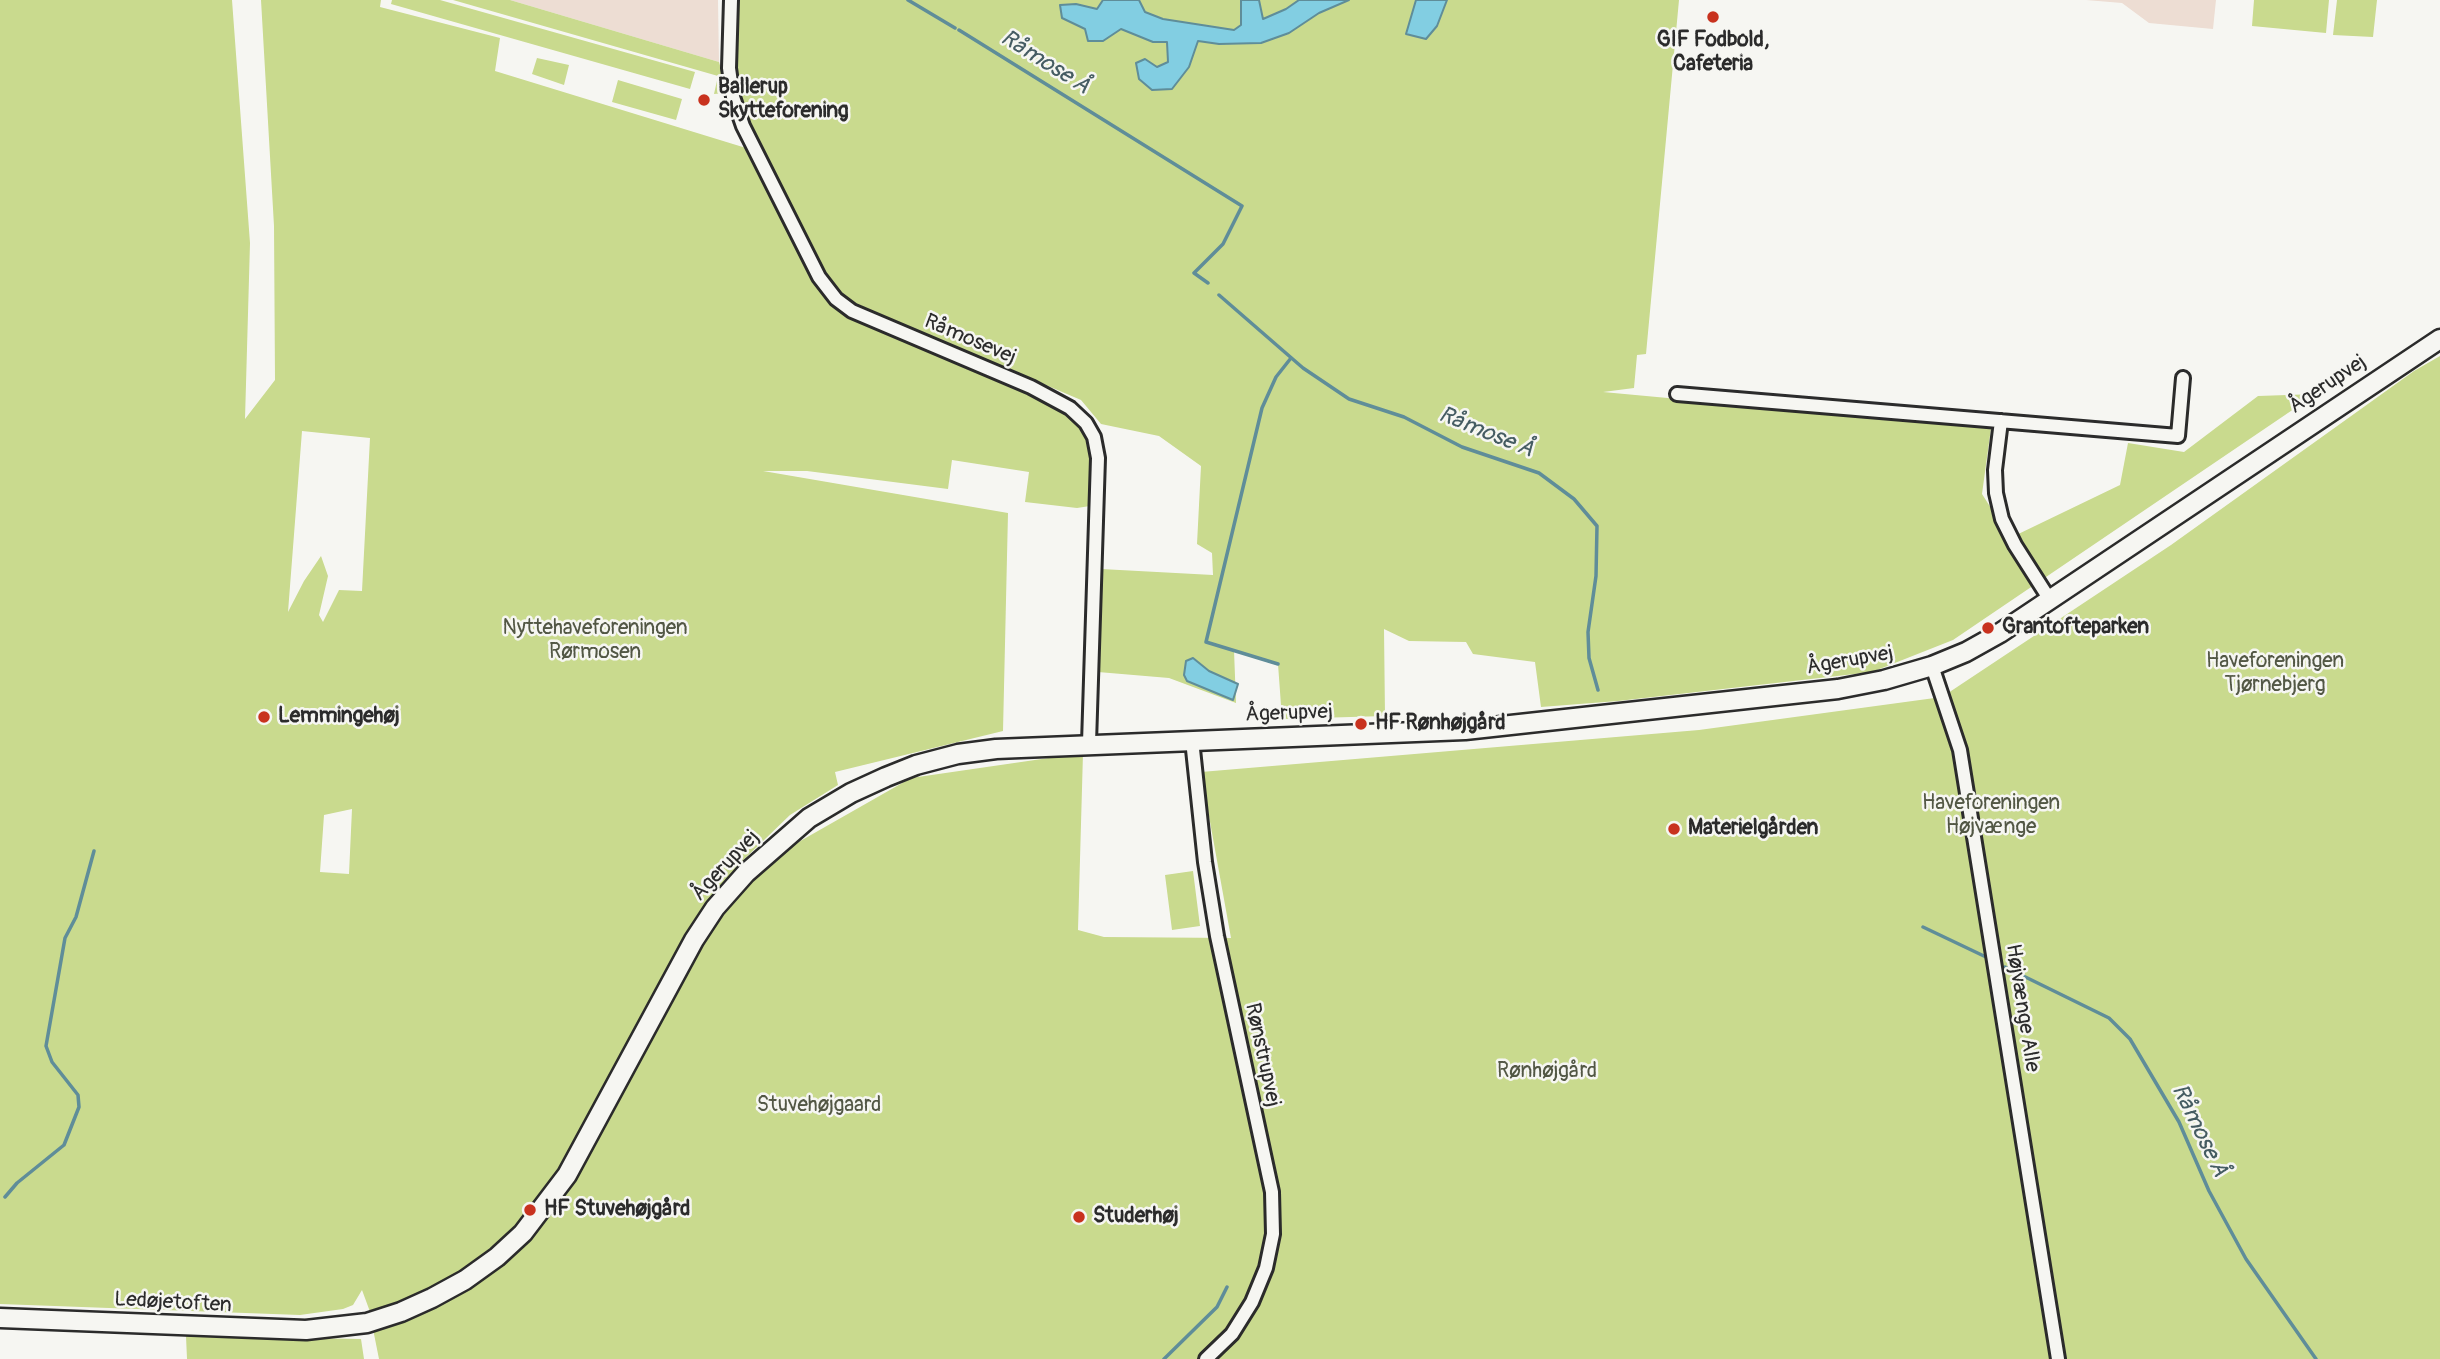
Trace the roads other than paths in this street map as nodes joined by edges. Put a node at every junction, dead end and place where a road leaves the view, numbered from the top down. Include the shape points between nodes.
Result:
1 (731, 0) edge
2 (2440, 339) edge
3 (2183, 378) dead end
4 (1677, 394) dead end
5 (2001, 421) junction
6 (2050, 600) junction
7 (1932, 666) junction
8 (1192, 740) junction
9 (1089, 743) junction
10 (0, 1318) edge
11 (344, 1327) joint
12 (1206, 1359) edge
13 (2059, 1359) edge

1 - 9 street, Råmosevej via 729,68 743,126 819,277 836,299 852,311 1031,387 1070,408 1094,437 1098,458
2 - 6 street, Ågerupvej
3 - 5 street via 2178,436
4 - 5 street
5 - 6 street via 1995,470 2002,519
6 - 7 street, Ågerupvej via 2000,633
7 - 8 street, Ågerupvej via 1838,689 1465,730
7 - 13 street, Højvænge Alle via 1960,750
8 - 9 street, Ågerupvej
8 - 12 street, Rønstrupvej via 1217,936 1272,1192 1273,1234 1252,1302 1232,1334
9 - 11 street, Ågerupvej via 996,749 916,765 850,793 809,818 746,873 715,908 567,1175 523,1233 486,1265 432,1298 379,1320
10 - 11 street, Ledøjetoften via 267,1330

